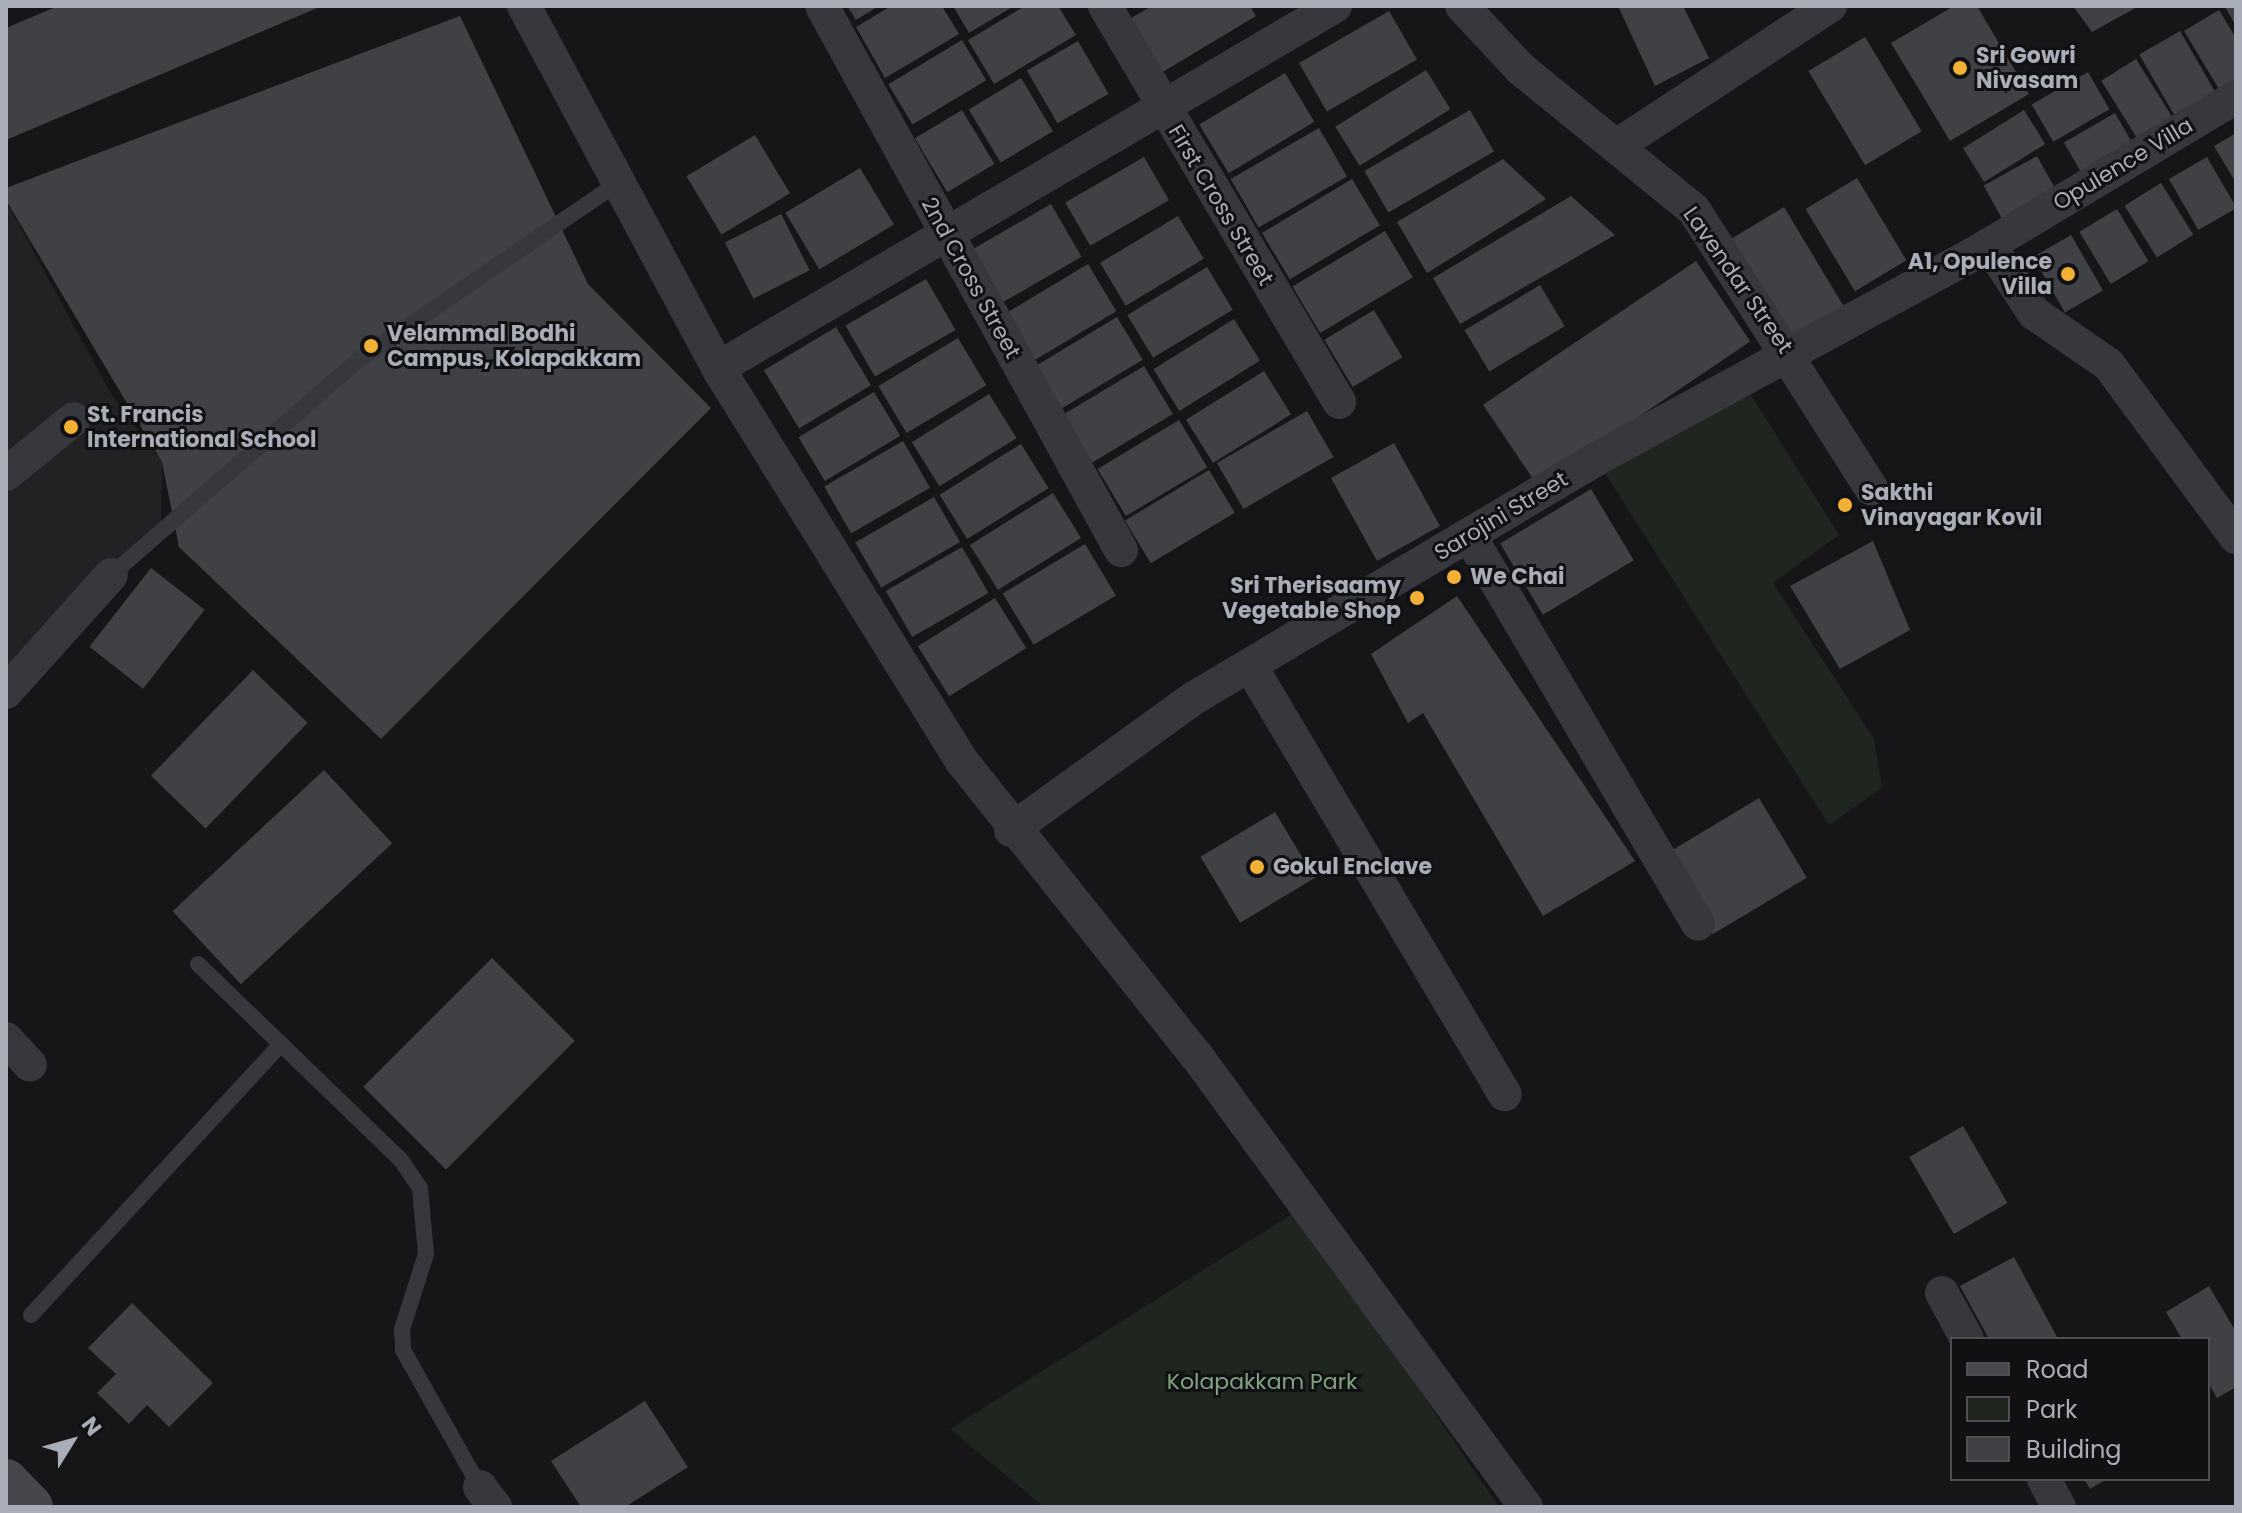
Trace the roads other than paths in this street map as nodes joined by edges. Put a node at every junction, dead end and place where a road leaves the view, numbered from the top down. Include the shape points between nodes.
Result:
1 (524, 6) edge
2 (822, 6) edge
3 (1105, 6) edge
4 (1335, 6) edge
5 (1462, 6) edge
6 (1830, 6) edge
7 (2236, 97) edge
8 (1162, 106) junction
9 (1618, 145) junction
10 (616, 184) junction
11 (948, 237) junction
12 (2000, 238) junction
13 (1791, 356) junction
14 (718, 368) junction
15 (1339, 402) dead end
16 (74, 419) dead end
17 (6, 474) edge
18 (1871, 488) dead end
19 (1469, 535) junction
20 (2236, 537) edge
21 (1121, 550) dead end
22 (111, 575) joint
23 (1251, 667) junction
24 (8, 686) edge
25 (1011, 830) junction
26 (1698, 924) dead end
27 (198, 964) dead end
28 (6, 1039) edge
29 (281, 1044) junction
30 (30, 1065) dead end
31 (1505, 1094) dead end
32 (1942, 1293) dead end
33 (31, 1315) dead end
34 (1966, 1337) edge
35 (6, 1481) edge
36 (2045, 1481) edge
37 (487, 1497) edge
38 (31, 1507) edge
39 (1526, 1507) edge
40 (2059, 1507) edge

1 - 10 street
2 - 11 street, 2nd Cross Street
3 - 8 street, First Cross Street
4 - 8 street
5 - 9 street, Lavendar Street via 1521,69
6 - 9 street
7 - 12 street, Opulence Villa
8 - 11 street
8 - 15 street, First Cross Street
9 - 13 street, Lavendar Street via 1694,210
10 - 14 street
10 - 22 lane via 357,361
11 - 14 street
11 - 21 street, 2nd Cross Street
12 - 13 street, Sarojini Street
12 - 20 street via 2034,313 2109,365
13 - 18 street, Lavendar Street
13 - 19 street, Sarojini Street
14 - 25 street via 817,535
16 - 17 street
19 - 23 street, Sarojini Street
19 - 26 street
22 - 24 street
23 - 25 street, Sarojini Street via 1194,698
23 - 31 street
25 - 39 street via 1196,1055
27 - 29 lane
28 - 30 street
29 - 33 lane
29 - 37 lane via 401,1160 420,1188 426,1254 402,1329 403,1350
32 - 34 street
35 - 38 main road
36 - 40 street

